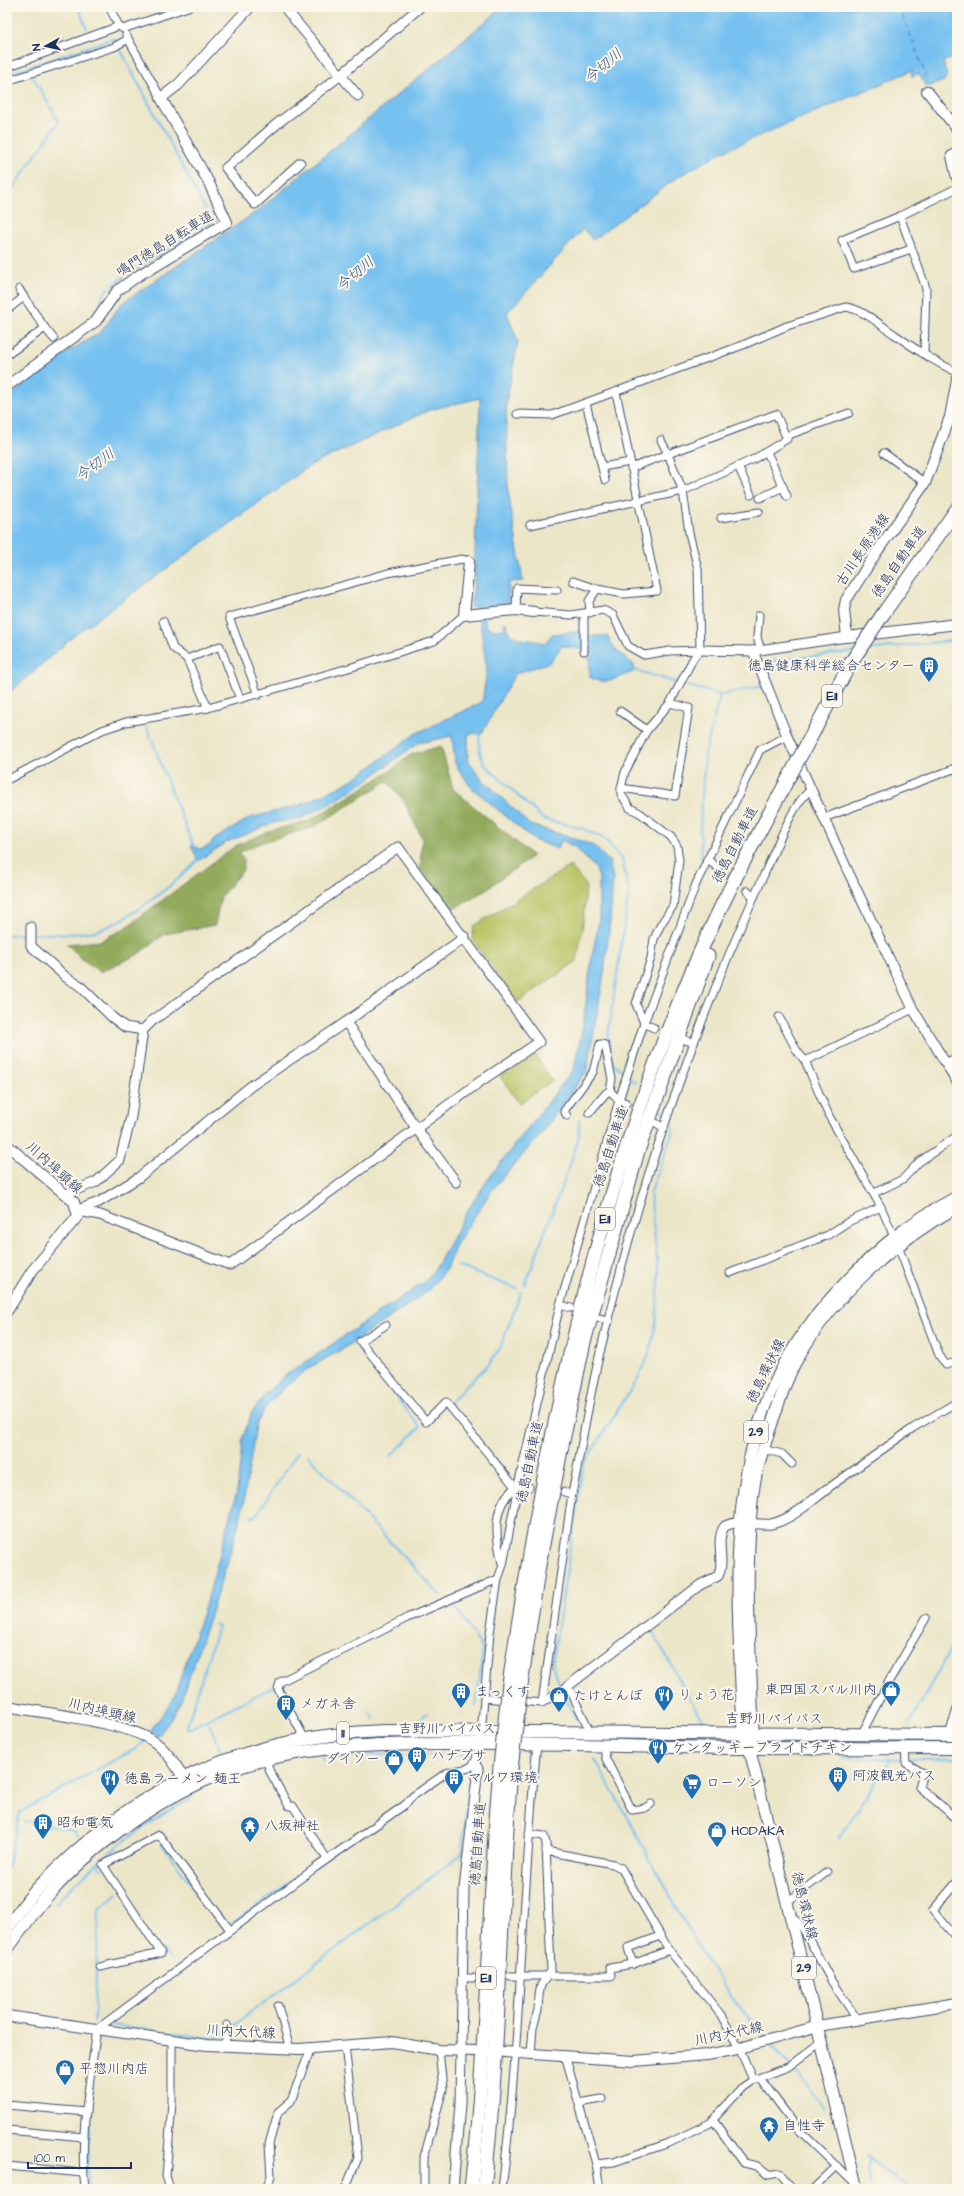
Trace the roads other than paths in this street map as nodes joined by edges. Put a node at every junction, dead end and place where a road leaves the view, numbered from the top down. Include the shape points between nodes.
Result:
1 (109, 7) edge
2 (188, 7) edge
3 (250, 7) edge
4 (284, 7) edge
5 (420, 7) edge
6 (121, 28) junction
7 (128, 39) junction
8 (7, 67) edge
9 (341, 75) junction
10 (7, 80) edge
11 (927, 91) dead end
12 (358, 96) dead end
13 (161, 98) junction
14 (957, 129) edge
15 (955, 157) edge
16 (300, 163) dead end
17 (957, 178) edge
18 (957, 188) edge
19 (900, 216) junction
20 (911, 249) junction
21 (19, 289) dead end
22 (24, 297) junction
23 (7, 310) edge
24 (45, 328) junction
25 (54, 340) dead end
26 (924, 354) junction
27 (7, 355) edge
28 (957, 372) edge
29 (957, 380) edge
30 (7, 386) edge
31 (616, 392) junction
32 (586, 403) junction
33 (849, 413) dead end
34 (517, 414) dead end
35 (786, 436) junction
36 (661, 440) dead end
37 (767, 452) junction
38 (884, 453) dead end
39 (668, 454) junction
40 (631, 465) junction
41 (738, 466) junction
42 (602, 467) junction
43 (606, 480) dead end
44 (926, 483) junction
45 (783, 487) junction
46 (683, 491) junction
47 (751, 495) dead end
48 (787, 496) dead end
49 (760, 498) dead end
50 (638, 501) junction
51 (957, 509) edge
52 (759, 512) dead end
53 (721, 518) dead end
54 (530, 525) dead end
55 (469, 561) joint
56 (573, 581) dead end
57 (597, 589) junction
58 (556, 590) dead end
59 (516, 610) junction
60 (534, 612) joint
61 (587, 613) junction
62 (759, 615) dead end
63 (464, 616) junction
64 (162, 621) dead end
65 (957, 624) edge
66 (847, 637) junction
67 (700, 650) junction
68 (756, 650) junction
69 (584, 651) dead end
70 (187, 659) junction
71 (258, 695) junction
72 (240, 699) junction
73 (670, 703) junction
74 (208, 708) junction
75 (620, 711) dead end
76 (647, 730) junction
77 (787, 736) junction
78 (957, 769) edge
79 (7, 780) edge
80 (621, 788) junction
81 (811, 790) junction
82 (824, 818) junction
83 (708, 859) junction
84 (718, 868) tunnel mouth
85 (747, 891) tunnel mouth
86 (754, 896) junction
87 (31, 927) dead end
88 (465, 937) junction
89 (913, 1009) junction
90 (779, 1017) dead end
91 (346, 1022) junction
92 (644, 1022) junction
93 (654, 1028) dead end
94 (143, 1030) junction
95 (685, 1040) dead end
96 (694, 1043) junction
97 (957, 1059) edge
98 (805, 1061) junction
99 (946, 1063) junction
100 (957, 1082) edge
101 (610, 1092) junction
102 (622, 1100) junction
103 (589, 1113) dead end
104 (567, 1116) dead end
105 (656, 1123) dead end
106 (416, 1128) junction
107 (664, 1128) junction
108 (957, 1136) edge
109 (7, 1145) edge
110 (456, 1182) dead end
111 (874, 1193) junction
112 (66, 1194) junction
113 (957, 1196) edge
114 (881, 1207) junction
115 (957, 1207) edge
116 (78, 1211) junction
117 (896, 1241) junction
118 (730, 1273) dead end
119 (560, 1305) junction
120 (572, 1308) dead end
121 (7, 1311) edge
122 (600, 1318) dead end
123 (609, 1321) junction
124 (386, 1325) dead end
125 (957, 1362) edge
126 (957, 1402) edge
127 (763, 1449) junction
128 (792, 1464) dead end
129 (517, 1486) junction
130 (529, 1486) dead end
131 (827, 1489) joint
132 (564, 1492) dead end
133 (572, 1494) junction
134 (745, 1523) junction
135 (503, 1565) junction
136 (498, 1579) junction
137 (926, 1618) dead end
138 (564, 1689) junction
139 (484, 1698) junction
140 (542, 1703) junction
141 (7, 1706) edge
142 (957, 1709) edge
143 (591, 1732) junction
144 (748, 1733) junction
145 (862, 1733) junction
146 (953, 1735) edge
147 (304, 1738) junction
148 (480, 1738) junction
149 (537, 1744) junction
150 (603, 1745) junction
151 (749, 1747) junction
152 (957, 1748) edge
153 (312, 1750) junction
154 (905, 1755) junction
155 (266, 1759) junction
156 (475, 1763) junction
157 (505, 1768) junction
158 (183, 1777) junction
159 (189, 1788) junction
160 (651, 1804) dead end
161 (957, 1818) edge
162 (529, 1834) junction
163 (546, 1851) junction
164 (327, 1859) junction
165 (827, 1872) dead end
166 (957, 1882) edge
167 (787, 1902) junction
168 (791, 1916) junction
169 (7, 1928) edge
170 (230, 1930) junction
171 (660, 1936) junction
172 (957, 1939) edge
173 (7, 1949) edge
174 (669, 1950) junction
175 (633, 1964) junction
176 (100, 1967) dead end
177 (510, 1976) dead end
178 (519, 1976) junction
179 (548, 1976) junction
180 (462, 1978) junction
181 (473, 1978) dead end
182 (957, 2003) edge
183 (278, 2006) dead end
184 (7, 2016) edge
185 (857, 2019) junction
186 (227, 2025) dead end
187 (818, 2026) junction
188 (97, 2029) junction
189 (172, 2040) junction
190 (822, 2041) junction
191 (222, 2046) junction
192 (345, 2046) junction
193 (311, 2048) junction
194 (290, 2049) junction
195 (738, 2049) junction
196 (439, 2050) junction
197 (461, 2051) junction
198 (475, 2051) dead end
199 (504, 2052) dead end
200 (516, 2053) junction
201 (531, 2054) junction
202 (565, 2055) junction
203 (756, 2079) junction
204 (602, 2099) dead end
205 (579, 2103) junction
206 (7, 2105) edge
207 (86, 2112) junction
208 (713, 2120) junction
209 (7, 2130) edge
210 (84, 2137) junction
211 (596, 2164) junction
212 (7, 2166) edge
213 (837, 2166) junction
214 (83, 2173) junction
215 (856, 2187) edge
216 (85, 2189) edge
217 (170, 2189) edge
218 (266, 2189) edge
219 (345, 2189) edge
220 (424, 2189) edge
221 (453, 2189) edge
222 (471, 2189) edge
223 (484, 2189) edge
224 (502, 2189) edge
225 (600, 2189) edge
226 (792, 2189) edge
227 (813, 2189) edge

1 - 6 street
2 - 6 street
3 - 13 main road via 178,85
4 - 9 street
5 - 9 street
6 - 7 street
6 - 8 street
7 - 10 street via 114,47
7 - 13 street
9 - 12 street
9 - 16 street via 278,123 226,168 255,204
11 - 14 main road
13 - 30 main road, 鳴門徳島自転車道 via 208,181 227,222 117,291 96,321
15 - 17 main road
18 - 19 street
19 - 20 street
19 - 20 street via 842,240 854,269
20 - 26 street via 926,288
21 - 22 street
22 - 23 street
22 - 24 street
24 - 25 street
24 - 27 street
26 - 28 street
26 - 31 street via 855,308 846,307 787,326
29 - 44 main road, 古川長原港線 via 950,418
31 - 32 street
31 - 40 street
32 - 34 street via 552,415
32 - 42 street
33 - 35 street
35 - 37 street via 787,439
35 - 39 street via 776,414
36 - 39 street
37 - 41 street
37 - 45 street
38 - 44 street
39 - 40 street
39 - 46 street
40 - 42 street
40 - 50 street
41 - 46 street
41 - 47 street
42 - 43 street
44 - 66 main road, 古川長原港線 via 846,600 844,610
45 - 48 street
45 - 49 street
46 - 50 street
46 - 67 street via 689,533 698,569
50 - 54 street
50 - 57 street via 657,591 624,594
51 - 157 highway, 徳島自動車道 / E11, bridge via 850,664 812,731 698,980 638,1151 584,1342 515,1685
52 - 53 street
55 - 63 main road
55 - 71 street via 462,559 388,573 229,617
56 - 57 street
57 - 61 street via 589,601
58 - 59 street via 516,588
59 - 60 main road
59 - 63 main road
60 - 61 street
61 - 67 street via 603,610 613,615 628,646 644,655
61 - 69 street
62 - 68 street
63 - 71 street via 434,641
64 - 70 street via 173,648
65 - 66 main road
66 - 68 street
67 - 68 street
67 - 73 street via 694,656
68 - 77 street
70 - 72 street via 220,646
70 - 74 street
71 - 72 street
72 - 74 street
73 - 76 street
73 - 80 street via 689,708 675,796
74 - 79 street via 126,722 102,730
75 - 76 street
76 - 80 street via 625,772
77 - 81 street
77 - 83 street via 760,750
78 - 82 street
80 - 92 street via 621,794 630,808 671,837 678,846 680,861 673,906 654,939 651,958 636,1004
81 - 82 street
81 - 86 street via 805,794 794,811
82 - 89 street
83 - 84 street
83 - 92 street via 696,884
85 - 86 street
86 - 96 street
87 - 94 street via 31,946 67,978 79,985 124,1027
88 - 91 street
88 - 94 street via 398,847 152,1021
88 - 106 street via 539,1042
89 - 98 street
89 - 99 street
90 - 98 street
91 - 106 street
91 - 116 street via 251,1086 138,1178 99,1202
92 - 93 street
92 - 102 street
94 - 112 street via 131,1118 120,1160 96,1182
95 - 96 street
96 - 107 street
97 - 99 street
98 - 111 street via 829,1116
99 - 100 street
101 - 102 street
101 - 103 street via 606,1093
101 - 104 street via 612,1079 605,1045 600,1044 593,1072 564,1111
102 - 119 street
105 - 107 street
106 - 110 street
106 - 116 street via 230,1265 100,1215
107 - 123 street via 638,1210
108 - 111 street via 919,1162 903,1179
109 - 112 main road, 川内埠頭線
111 - 114 street
112 - 116 main road, 川内埠頭線
113 - 117 main road, 徳島環状線 / 29 via 915,1220
114 - 117 street
114 - 118 street via 848,1222 828,1235
115 - 117 main road, 徳島環状線 / 29
116 - 121 main road, 川内埠頭線 via 74,1222 32,1271
117 - 125 street via 939,1355 946,1365
117 - 127 main road, 徳島環状線 / 29 via 813,1334 784,1388
117 - 134 main road, 徳島環状線 / 29 via 868,1259 828,1300 785,1360 766,1401 755,1434 746,1474
119 - 120 street
119 - 129 street
122 - 123 street
123 - 133 street via 598,1360
124 - 129 street via 360,1341 426,1422 446,1402
126 - 131 street via 913,1428
127 - 128 street via 782,1454
127 - 134 main road, 徳島環状線 / 29
129 - 130 street
129 - 135 street
129 - 135 street via 505,1498 498,1516 496,1528
131 - 134 street via 777,1522
132 - 133 street
133 - 140 street
134 - 138 street via 729,1524 723,1528 718,1576 700,1585
134 - 144 main road, 徳島環状線 / 29 via 738,1596
135 - 136 street
136 - 139 street
136 - 147 street via 407,1618 280,1682 278,1689
137 - 145 street
138 - 140 street
138 - 143 street
139 - 140 street
139 - 148 street
141 - 158 main road, 川内埠頭線 via 116,1727 144,1735 170,1757
142 - 146 street
143 - 144 highway, 吉野川バイパス / 11
143 - 148 highway, 吉野川バイパス / 11
144 - 145 highway, 吉野川バイパス / 11
144 - 151 main road, 徳島環状線 / 29
145 - 146 highway, 吉野川バイパス / 11
147 - 148 highway, 吉野川バイパス / 11 via 377,1731
147 - 153 street
147 - 158 highway, 吉野川バイパス / 11 via 242,1753
148 - 149 highway, 吉野川バイパス / 11
148 - 153 highway, 吉野川バイパス / 11
148 - 156 street
149 - 150 highway, 吉野川バイパス / 11
149 - 162 street
150 - 151 highway, 吉野川バイパス / 11
150 - 160 street via 606,1759 632,1810 645,1808
151 - 154 highway, 吉野川バイパス / 11
151 - 167 main road, 徳島環状線 / 29
152 - 154 highway, 吉野川バイパス / 11
153 - 155 highway, 吉野川バイパス / 11
154 - 161 street via 923,1773 919,1787
155 - 159 highway, 吉野川バイパス / 11 via 204,1780
155 - 164 street via 270,1772 289,1806 293,1806
156 - 164 street via 469,1768 446,1774
156 - 180 street via 478,1769 464,1889
157 - 222 highway, 徳島自動車道 / E11 via 491,1870 482,2075
157 - 223 highway, 徳島自動車道 / E11 via 495,2075
158 - 159 main road, 川内埠頭線
158 - 169 highway, 吉野川バイパス / 11 via 127,1811 75,1853 40,1886
159 - 173 highway, 吉野川バイパス / 11 via 132,1821 81,1863 47,1896
162 - 163 street via 544,1836
162 - 178 street
163 - 171 street via 621,1868
163 - 179 street via 551,1971
164 - 170 street
165 - 167 street
166 - 172 street via 933,1910
167 - 168 main road, 徳島環状線 / 29
168 - 185 street via 801,1924 832,1982
168 - 187 main road, 徳島環状線 / 29
170 - 176 street via 159,1834 104,1865 161,1953
170 - 188 street
171 - 174 street
171 - 175 street via 628,1948
174 - 175 street
174 - 195 street via 721,2015
175 - 179 street via 610,1968 611,1976
177 - 178 street
178 - 179 street
178 - 200 street
179 - 201 street via 541,1986
180 - 181 street
180 - 197 street
182 - 185 main road, 川内大代線
183 - 194 street
184 - 188 main road, 川内大代線
185 - 187 main road, 川内大代線
186 - 191 street via 228,2034
187 - 190 main road, 徳島環状線 / 29
187 - 195 main road, 川内大代線
188 - 189 main road, 川内大代線
188 - 207 street
189 - 191 main road, 川内大代線
189 - 217 street via 172,2103 166,2176
190 - 203 street via 788,2067
190 - 215 main road, 徳島環状線 / 29
191 - 194 main road, 川内大代線
192 - 193 main road, 川内大代線
192 - 196 main road, 川内大代線 via 392,2042
192 - 219 street via 358,2158
193 - 194 main road, 川内大代線
193 - 218 street via 291,2101 278,2112 269,2144 271,2176
195 - 202 main road, 川内大代線 via 707,2055 634,2061
195 - 203 street
196 - 197 main road, 川内大代線
196 - 220 street via 443,2089 424,2157
197 - 198 main road, 川内大代線
197 - 221 street via 460,2104
199 - 200 main road, 川内大代線
200 - 201 main road, 川内大代線
200 - 224 street
201 - 202 main road, 川内大代線
202 - 205 street
203 - 208 street via 743,2087
203 - 213 street via 798,2129
204 - 205 street
205 - 211 street
206 - 207 street
207 - 210 street
208 - 211 street via 669,2143 614,2162
208 - 226 street via 744,2163 757,2166 768,2175 780,2173
209 - 210 street
210 - 214 street
211 - 225 street
212 - 214 street
213 - 215 street
213 - 227 street
214 - 216 street

